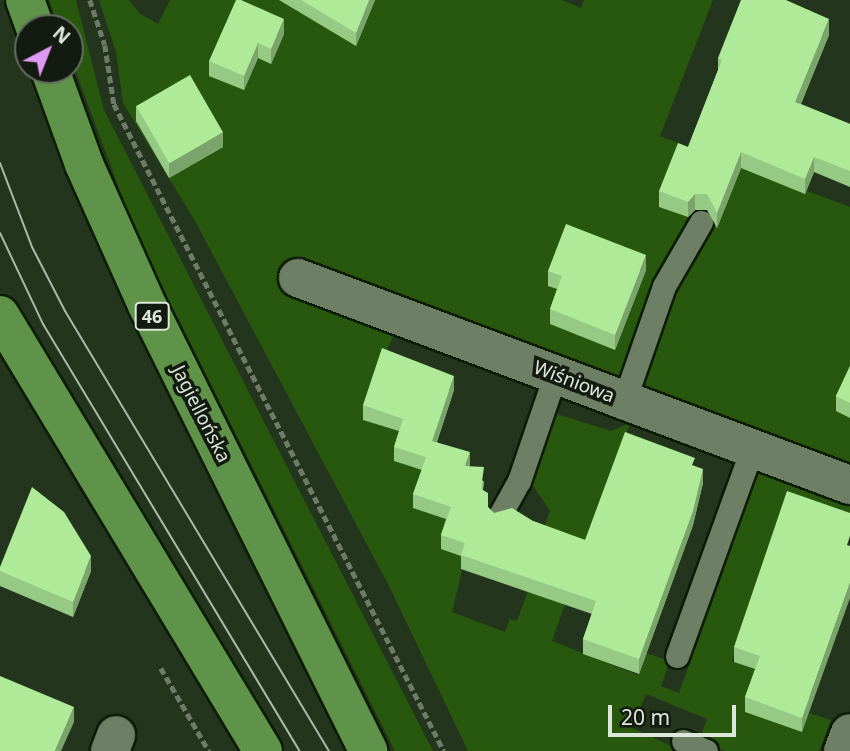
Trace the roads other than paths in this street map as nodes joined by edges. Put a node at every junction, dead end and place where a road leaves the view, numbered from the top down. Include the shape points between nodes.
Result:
1 (55, 84) edge
2 (701, 222) dead end
3 (298, 278) dead end
4 (0, 315) edge
5 (555, 374) junction
6 (624, 401) junction
7 (752, 449) junction
8 (850, 485) edge
9 (500, 515) edge
10 (677, 656) dead end
11 (850, 733) edge
12 (683, 741) dead end
13 (263, 751) edge
14 (368, 751) edge
15 (706, 751) edge
16 (843, 751) edge

1 - 14 main road, Jagiellońska / 46 via 84,164 146,305
2 - 6 lane via 664,286
3 - 5 street, Wiśniowa
4 - 13 main road
5 - 6 street, Wiśniowa
5 - 9 lane via 519,481
6 - 7 street, Wiśniowa
7 - 8 street, Wiśniowa
7 - 10 lane
11 - 16 street
12 - 15 lane

